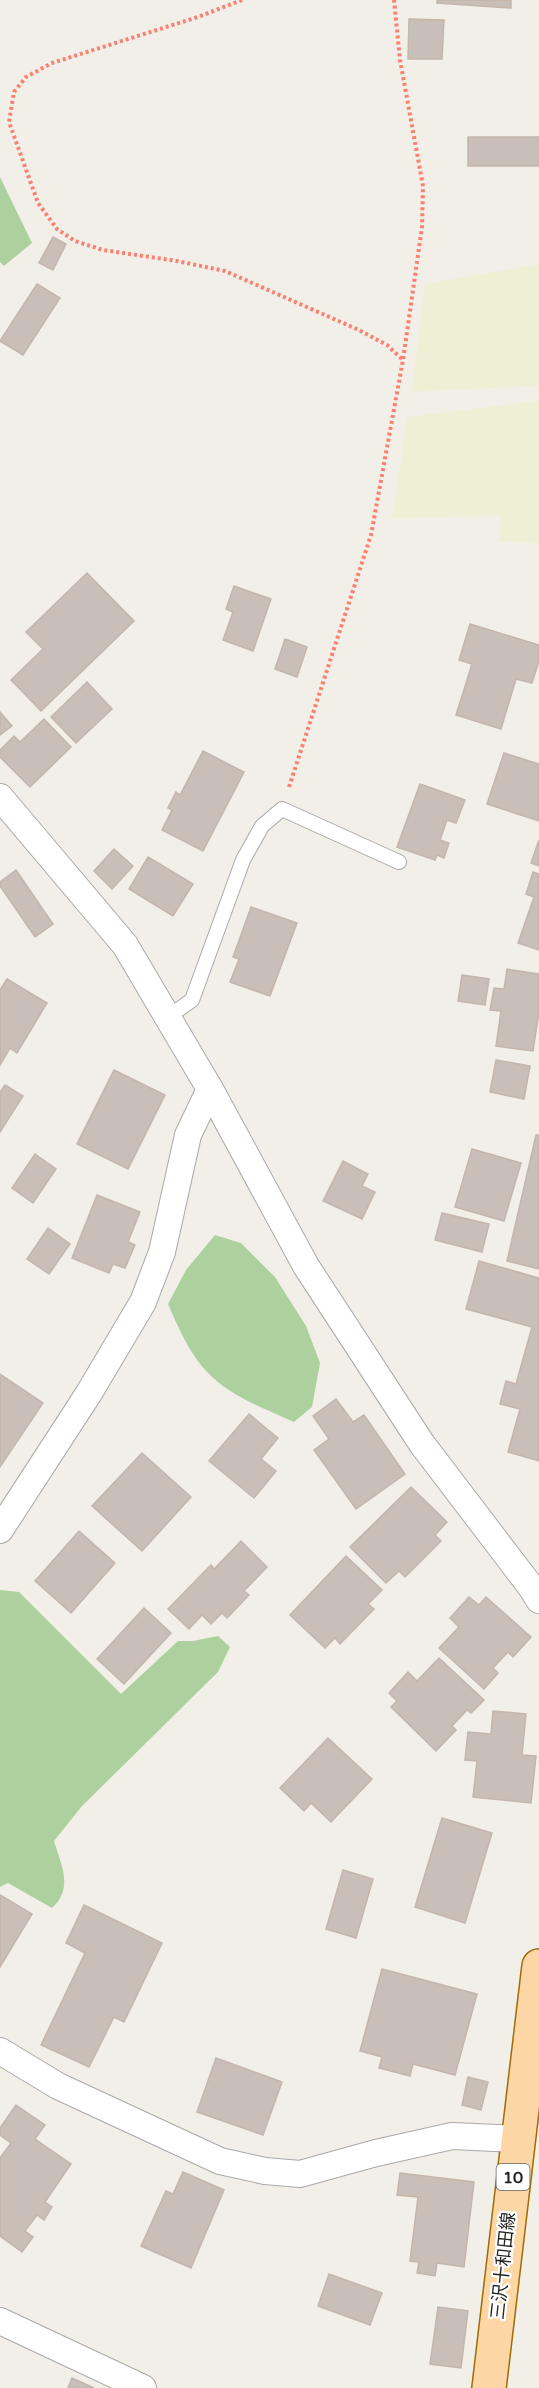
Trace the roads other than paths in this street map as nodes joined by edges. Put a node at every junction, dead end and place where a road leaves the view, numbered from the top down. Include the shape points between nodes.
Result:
1 (0, 797) edge
2 (399, 862) dead end
3 (168, 1017) junction
4 (210, 1089) junction
5 (0, 1530) edge
6 (539, 1600) edge
7 (539, 1966) edge
8 (0, 2050) edge
9 (525, 2127) edge
10 (0, 2321) edge
11 (143, 2388) edge
12 (489, 2388) edge

1 - 3 street via 126,945
2 - 3 lane via 282,809 262,826 243,860 192,1000
3 - 4 street
4 - 5 street via 188,1136 162,1252 143,1302
4 - 6 street via 306,1266 422,1444
7 - 9 main road, 三沢十和田線 / 10
8 - 9 street via 58,2086 199,2152 265,2171 300,2174 452,2136
9 - 12 main road, 三沢十和田線 / 10
10 - 11 street

